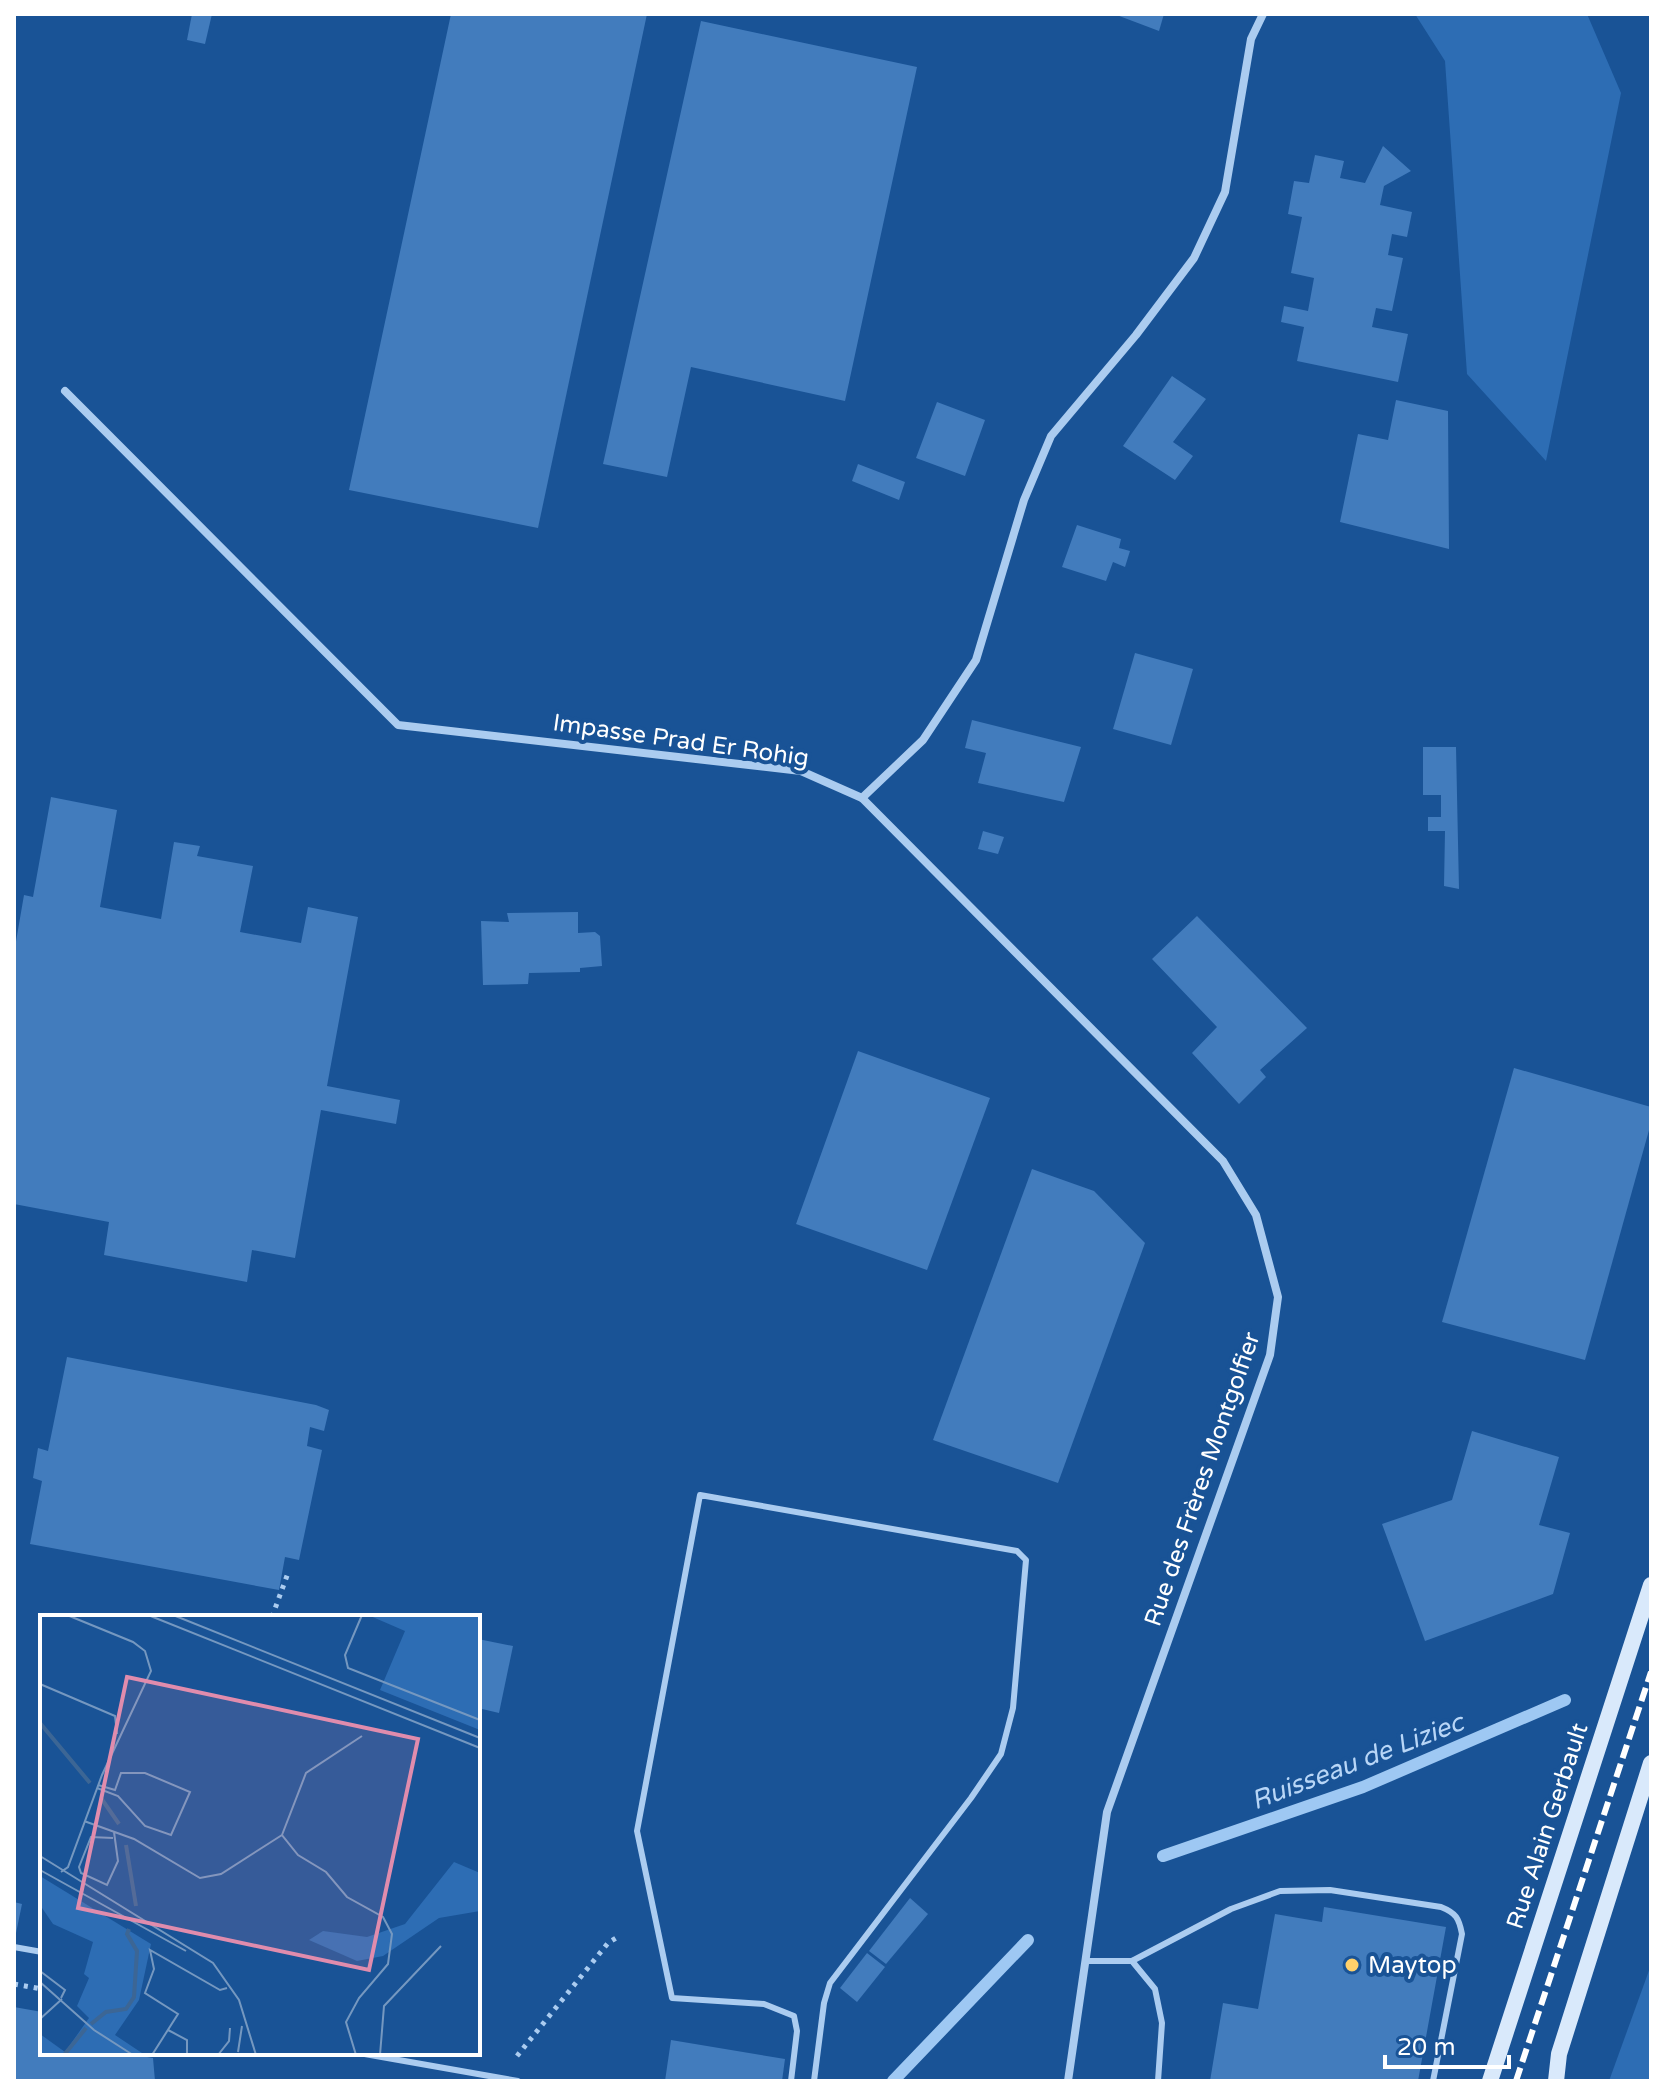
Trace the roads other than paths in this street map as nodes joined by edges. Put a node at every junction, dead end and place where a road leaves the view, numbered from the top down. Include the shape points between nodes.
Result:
1 (1263, 14) edge
2 (65, 391) dead end
3 (862, 798) junction
4 (1651, 1585) edge
5 (1651, 1763) edge
6 (14, 1947) edge
7 (40, 1952) edge
8 (1087, 1961) junction
9 (1132, 1961) junction
10 (370, 2055) edge
11 (518, 2081) edge
12 (791, 2081) edge
13 (814, 2081) edge
14 (1068, 2081) edge
15 (1158, 2081) edge
16 (1433, 2081) edge
17 (1490, 2081) edge
18 (1556, 2081) edge

1 - 3 street via 1251,39 1225,192 1194,258 1051,436 1024,500 976,660 923,740
2 - 3 street, Impasse Prad Er Rohig via 398,725 801,771
3 - 8 street, Rue des Frères Montgolfier via 1223,1161 1256,1215 1278,1297 1270,1355 1107,1812
4 - 17 main road, Rue Alain Gerbault
5 - 18 main road via 1559,2054
6 - 7 lane
8 - 9 lane
8 - 14 street, Rue des Frères Montgolfier
9 - 15 lane via 1155,1989 1162,2023
9 - 16 lane via 1231,1909 1280,1891 1330,1890 1441,1907 1453,1912 1462,1934
10 - 11 lane
12 - 13 lane via 794,2016 764,2004 672,1998 637,1831 700,1495 1017,1551 1026,1560 1013,1708 1001,1754 830,1983

